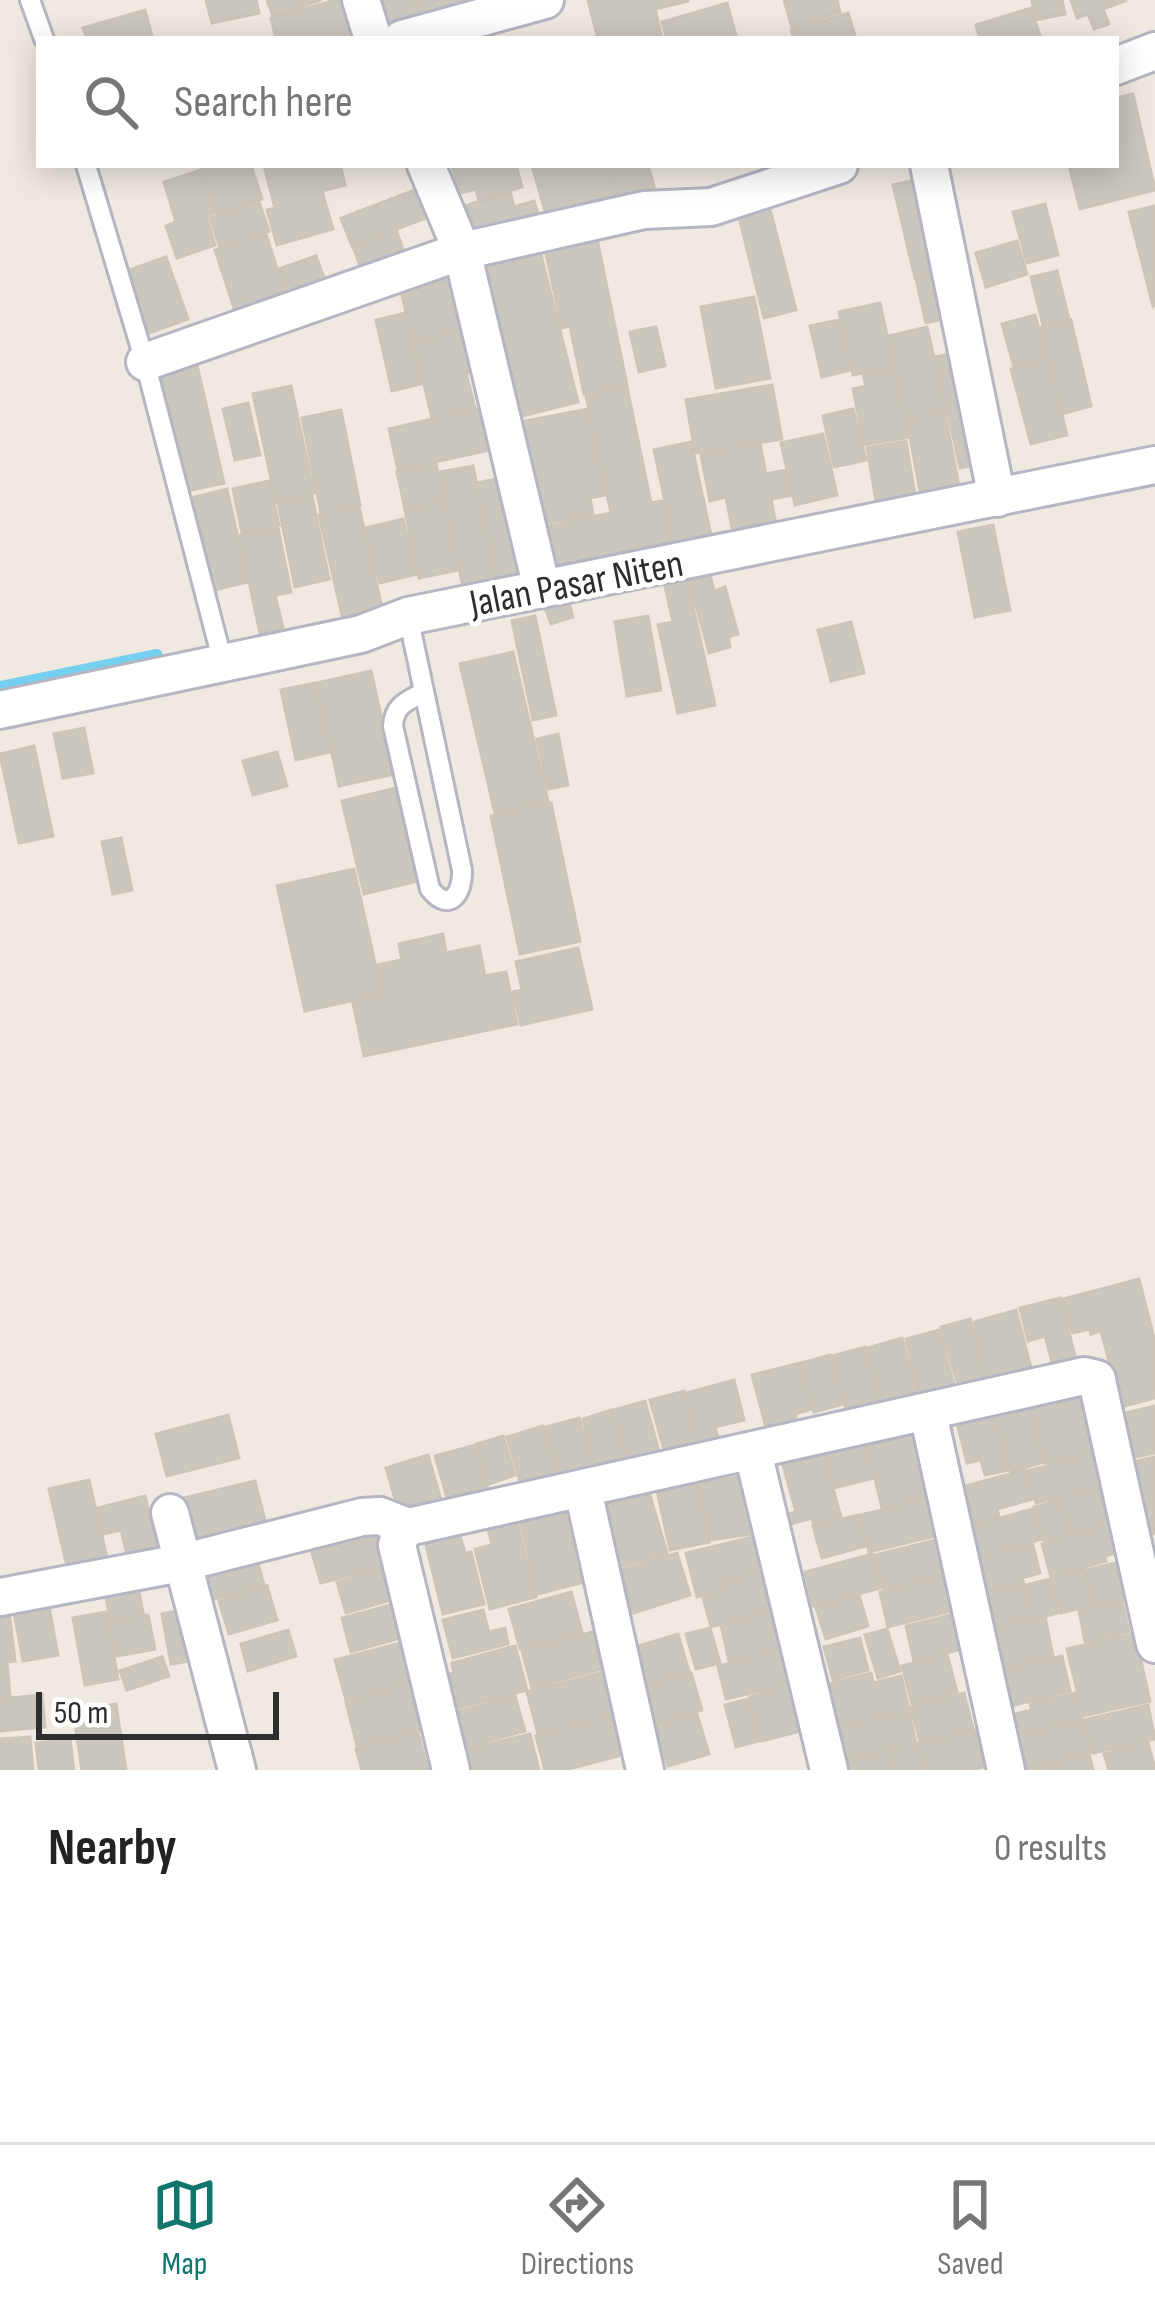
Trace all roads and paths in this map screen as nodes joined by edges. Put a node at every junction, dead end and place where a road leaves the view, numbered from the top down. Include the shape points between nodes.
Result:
1 (30, 0) edge
2 (361, 0) edge
3 (540, 1) edge
4 (43, 36) edge
5 (372, 36) edge
6 (413, 36) edge
7 (1155, 51) edge
8 (1119, 65) edge
9 (87, 168) edge
10 (427, 168) edge
11 (830, 168) edge
12 (929, 168) edge
13 (462, 251) junction
14 (146, 362) junction
15 (1155, 465) edge
16 (997, 497) junction
17 (542, 589) junction
18 (408, 616) junction
19 (224, 663) junction
20 (424, 692) junction
21 (0, 710) edge
22 (928, 1413) junction
23 (753, 1452) junction
24 (583, 1490) junction
25 (170, 1513) dead end
26 (408, 1527) junction
27 (181, 1562) junction
28 (0, 1597) edge
29 (1155, 1644) edge
30 (236, 1770) edge
31 (451, 1770) edge
32 (645, 1770) edge
33 (830, 1770) edge
34 (1006, 1770) edge

1 - 4 lane
2 - 5 street
3 - 6 street
7 - 8 street
9 - 14 lane
10 - 13 street
11 - 13 street via 711,207 644,211
12 - 16 street
13 - 14 street
13 - 17 street
14 - 19 lane
15 - 16 street, Jalan Pasar Niten
16 - 17 street, Jalan Pasar Niten
17 - 18 street, Jalan Pasar Niten
18 - 19 street, Jalan Pasar Niten
18 - 20 lane
19 - 21 street, Jalan Pasar Niten
20 - 20 lane via 462,870 460,890 445,901 430,889 393,726 401,704
22 - 23 street
22 - 29 street via 1097,1379
22 - 34 street
23 - 24 street
23 - 33 street
24 - 26 street
24 - 32 street
25 - 27 street
26 - 27 street via 362,1517
26 - 31 street via 397,1545
27 - 28 street
27 - 30 street

